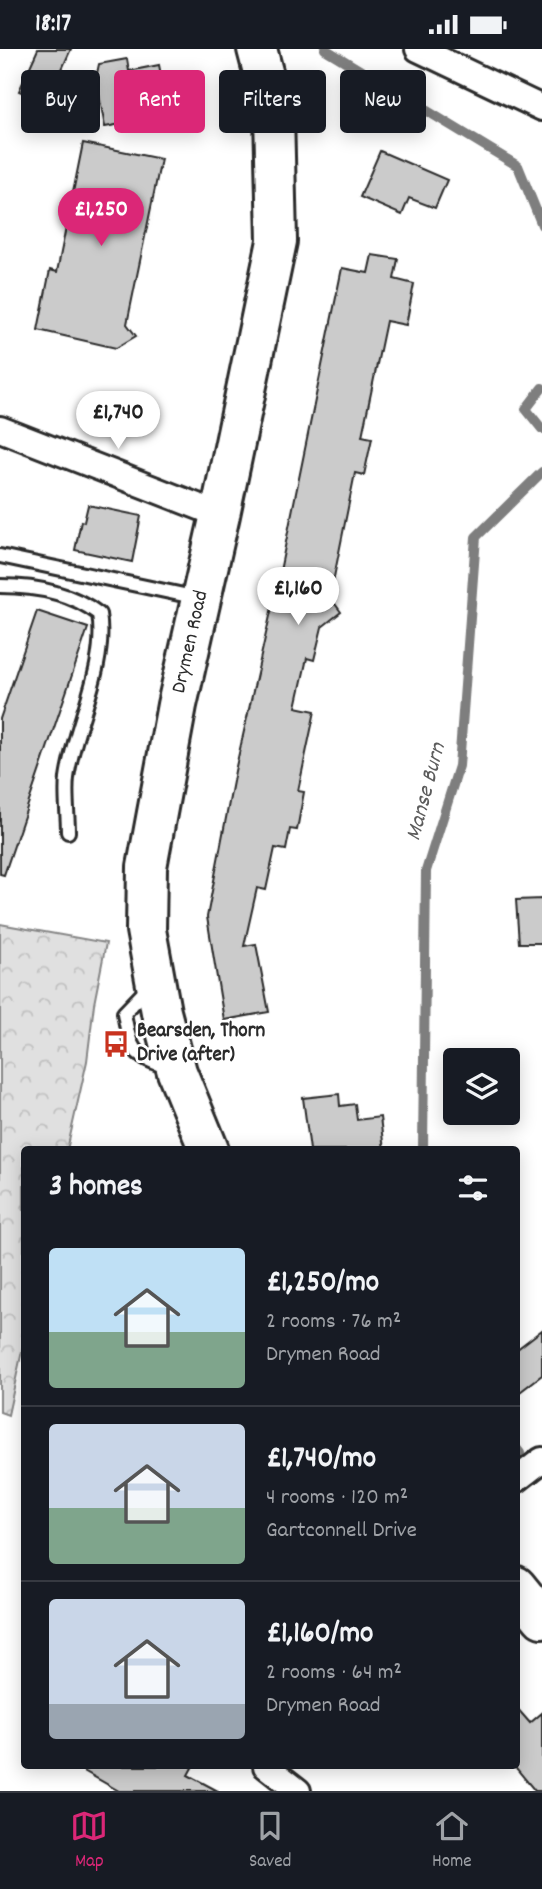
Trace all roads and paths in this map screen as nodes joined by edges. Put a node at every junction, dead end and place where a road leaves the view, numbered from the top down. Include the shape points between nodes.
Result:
1 (257, 49) edge
2 (418, 49) edge
3 (542, 108) edge
4 (0, 429) edge
5 (220, 515) junction
6 (0, 556) edge
7 (0, 586) edge
8 (201, 599) junction
9 (68, 832) dead end
10 (207, 1146) edge
11 (542, 1460) edge
12 (520, 1477) edge
13 (520, 1591) edge
14 (542, 1618) edge
15 (270, 1769) edge
16 (298, 1791) edge

1 - 5 main road, Drymen Road via 274,114 277,241
2 - 3 street
4 - 5 street
5 - 8 main road, Drymen Road
6 - 8 lane
7 - 9 lane via 48,591 87,604 99,614 102,631 97,662 67,779
8 - 10 main road, Drymen Road via 147,867 146,930 177,1072
11 - 12 street
13 - 14 main road
15 - 16 street

